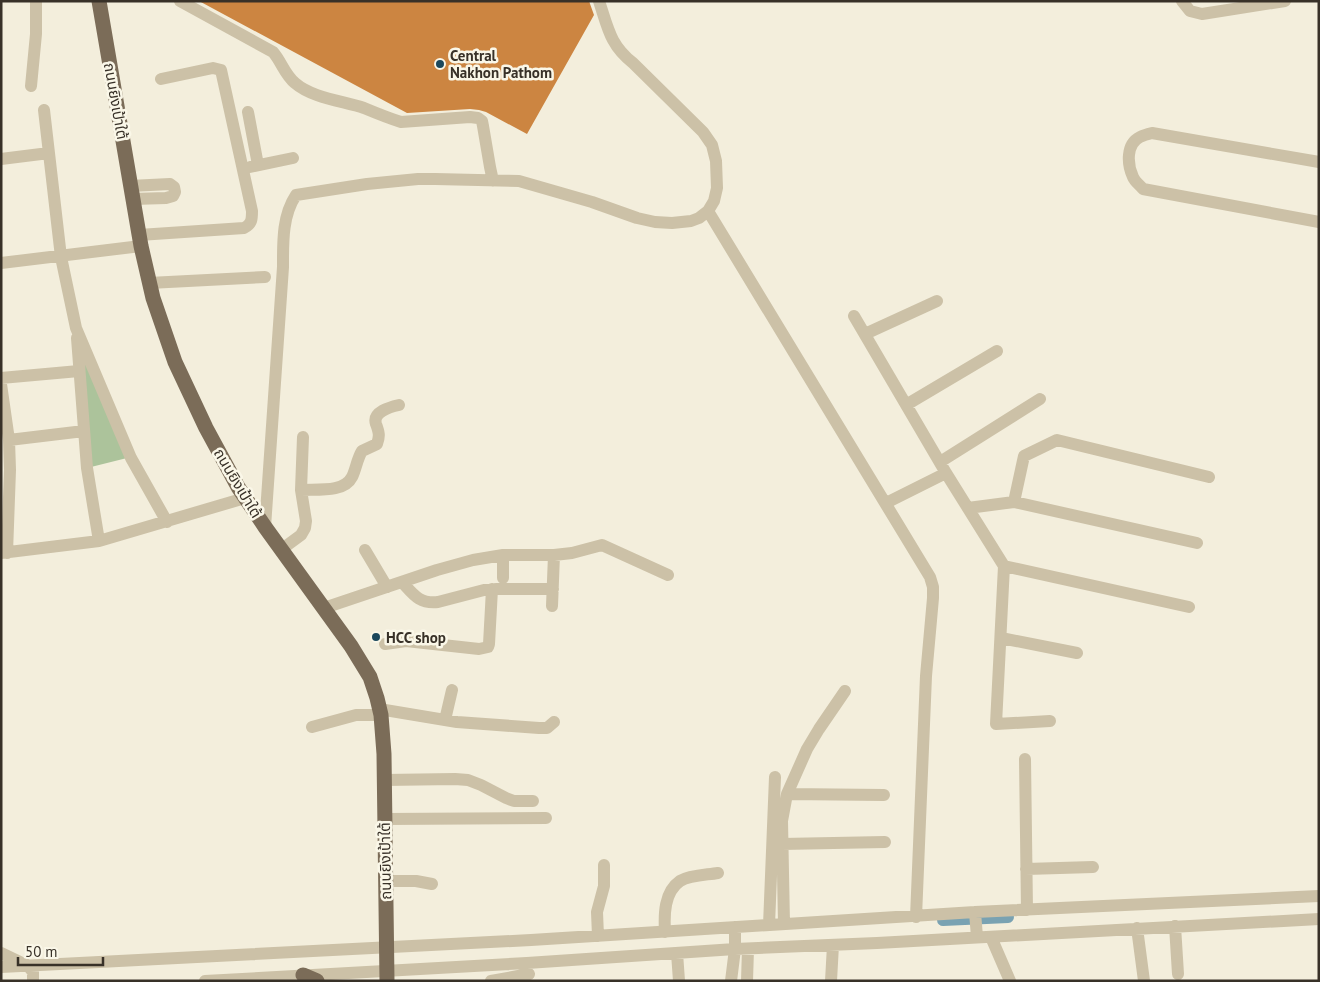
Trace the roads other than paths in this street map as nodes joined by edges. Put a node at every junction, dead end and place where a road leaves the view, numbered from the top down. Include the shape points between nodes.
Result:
1 (36, 1) edge
2 (99, 1) edge
3 (180, 1) edge
4 (592, 1) edge
5 (599, 1) edge
6 (1182, 1) edge
7 (1285, 1) edge
8 (610, 33) junction
9 (161, 79) dead end
10 (31, 86) dead end
11 (44, 110) dead end
12 (248, 112) dead end
13 (49, 153) junction
14 (292, 158) dead end
15 (1, 159) edge
16 (1319, 162) edge
17 (258, 165) junction
18 (242, 168) junction
19 (493, 181) junction
20 (708, 211) junction
21 (1319, 222) edge
22 (140, 241) junction
23 (61, 257) junction
24 (1, 263) edge
25 (265, 277) dead end
26 (149, 283) junction
27 (937, 301) dead end
28 (854, 316) dead end
29 (76, 328) junction
30 (865, 334) junction
31 (996, 351) dead end
32 (79, 371) junction
33 (1, 378) edge
34 (1, 384) edge
35 (1040, 399) dead end
36 (399, 405) dead end
37 (906, 405) junction
38 (84, 431) junction
39 (303, 437) dead end
40 (8, 440) junction
41 (943, 467) junction
42 (1209, 477) dead end
43 (301, 490) junction
44 (245, 498) junction
45 (1014, 502) junction
46 (886, 503) junction
47 (968, 508) junction
48 (167, 522) junction
49 (265, 527) junction
50 (99, 541) junction
51 (1197, 543) dead end
52 (282, 549) junction
53 (365, 550) dead end
54 (4, 553) edge
55 (502, 555) junction
56 (554, 555) junction
57 (1004, 566) junction
58 (668, 575) dead end
59 (503, 578) dead end
60 (402, 582) junction
61 (387, 587) junction
62 (492, 589) junction
63 (553, 589) junction
64 (552, 606) dead end
65 (1189, 607) dead end
66 (324, 608) junction
67 (1001, 638) junction
68 (385, 644) dead end
69 (1077, 653) dead end
70 (452, 690) dead end
71 (845, 692) dead end
72 (380, 712) junction
73 (446, 720) junction
74 (1050, 721) dead end
75 (554, 722) dead end
76 (312, 727) dead end
77 (1025, 759) dead end
78 (775, 777) dead end
79 (384, 780) junction
80 (787, 794) junction
81 (884, 795) dead end
82 (533, 801) dead end
83 (546, 818) dead end
84 (385, 819) junction
85 (885, 842) dead end
86 (782, 844) junction
87 (604, 865) dead end
88 (1093, 867) dead end
89 (1026, 869) junction
90 (718, 873) dead end
91 (386, 881) junction
92 (432, 884) dead end
93 (1319, 896) edge
94 (1271, 908) junction
95 (1027, 910) junction
96 (975, 915) junction
97 (916, 917) junction
98 (1319, 919) edge
99 (784, 924) junction
100 (769, 925) junction
101 (1175, 926) junction
102 (1137, 928) junction
103 (735, 929) junction
104 (665, 932) junction
105 (977, 934) junction
106 (598, 936) junction
107 (991, 937) junction
108 (833, 945) junction
109 (386, 947) junction
110 (735, 947) junction
111 (748, 949) junction
112 (1, 953) edge
113 (677, 953) junction
114 (1, 967) edge
115 (31, 973) edge
116 (529, 973) edge
117 (1178, 974) dead end
118 (387, 976) edge
119 (310, 978) edge
120 (205, 981) edge
121 (491, 981) edge
122 (679, 981) edge
123 (731, 981) edge
124 (746, 981) edge
125 (831, 981) edge
126 (1010, 981) edge
127 (1144, 981) edge

1 - 10 street
2 - 22 main road, ถนนยิงเป้าใต้
3 - 19 street via 273,52 294,82 311,92 401,122 478,118 482,121
4 - 8 street via 597,16
5 - 8 street
6 - 7 street via 1190,11 1202,14
8 - 20 street via 622,54 703,132 712,145 716,161 716,188
9 - 18 street via 213,68 221,70
11 - 13 street
12 - 17 street
13 - 15 street
13 - 23 street
14 - 17 street
16 - 21 street via 1152,133 1134,142 1129,166 1133,179 1143,189
17 - 18 street
18 - 22 street via 252,211 249,226
19 - 20 street via 519,182 655,222 691,221
19 - 49 street via 435,179 367,184 296,195 292,200 283,232
20 - 46 street
22 - 23 street
22 - 26 main road, ถนนยิงเป้าใต้
23 - 24 street
23 - 29 street
25 - 26 street
26 - 44 main road, ถนนยิงเป้าใต้ via 175,362
27 - 30 street
28 - 30 street
29 - 32 street
29 - 48 street via 131,458
30 - 37 street
31 - 37 street
32 - 33 street
32 - 38 street
34 - 40 street
35 - 41 street
36 - 43 street via 386,408 379,414 376,423 379,440 362,451 347,484 337,488
37 - 41 street
38 - 40 street
38 - 50 street
39 - 43 street
40 - 54 street via 10,470
41 - 46 street
41 - 47 street
42 - 45 street via 1057,440 1024,456
43 - 52 street via 305,528
44 - 48 street
44 - 49 main road, ถนนยิงเป้าใต้
45 - 47 street
45 - 51 street
46 - 97 street via 933,587
47 - 57 street
48 - 50 street
49 - 52 main road, ถนนยิงเป้าใต้
50 - 54 street
52 - 66 main road, ถนนยิงเป้าใต้
53 - 61 street
55 - 56 street
55 - 59 street
55 - 60 street via 473,560
56 - 58 street via 602,545
56 - 63 street
57 - 65 street
57 - 67 street
60 - 61 street
60 - 62 street via 422,601 430,602
61 - 66 street
62 - 63 street
62 - 68 street via 489,644 485,649 406,641
63 - 64 street
66 - 72 main road, ถนนยิงเป้าใต้ via 370,676
67 - 69 street
67 - 74 street via 996,724
70 - 73 street
71 - 80 street via 818,729
72 - 73 street
72 - 76 street
72 - 79 main road, ถนนยิงเป้าใต้
73 - 75 street via 539,728 547,728
77 - 89 street
78 - 100 street
79 - 82 street via 468,780 514,801
79 - 84 main road, ถนนยิงเป้าใต้
80 - 81 street
80 - 86 street
83 - 84 street
84 - 91 main road, ถนนยิงเป้าใต้
85 - 86 street
86 - 99 street
87 - 106 street via 604,886 597,912
88 - 89 street
89 - 95 street
90 - 104 street via 690,877 675,886 665,906
91 - 92 street
91 - 109 main road, ถนนยิงเป้าใต้
93 - 94 street
94 - 95 street
94 - 98 street
94 - 101 street
95 - 96 street
96 - 97 street
96 - 105 street
97 - 99 street
99 - 100 street
100 - 103 street
101 - 102 street
101 - 117 street
102 - 107 street
102 - 127 street
103 - 104 street
103 - 110 street
104 - 106 street
105 - 107 street
105 - 108 street
106 - 109 street
107 - 126 street
108 - 111 street
108 - 125 street
109 - 115 street
109 - 118 main road, ถนนยิงเป้าใต้
110 - 111 street
110 - 113 street
110 - 123 street
111 - 124 street
112 - 115 street
113 - 116 street
113 - 122 street
114 - 115 street
116 - 118 street
116 - 121 street
118 - 119 street
119 - 120 street

